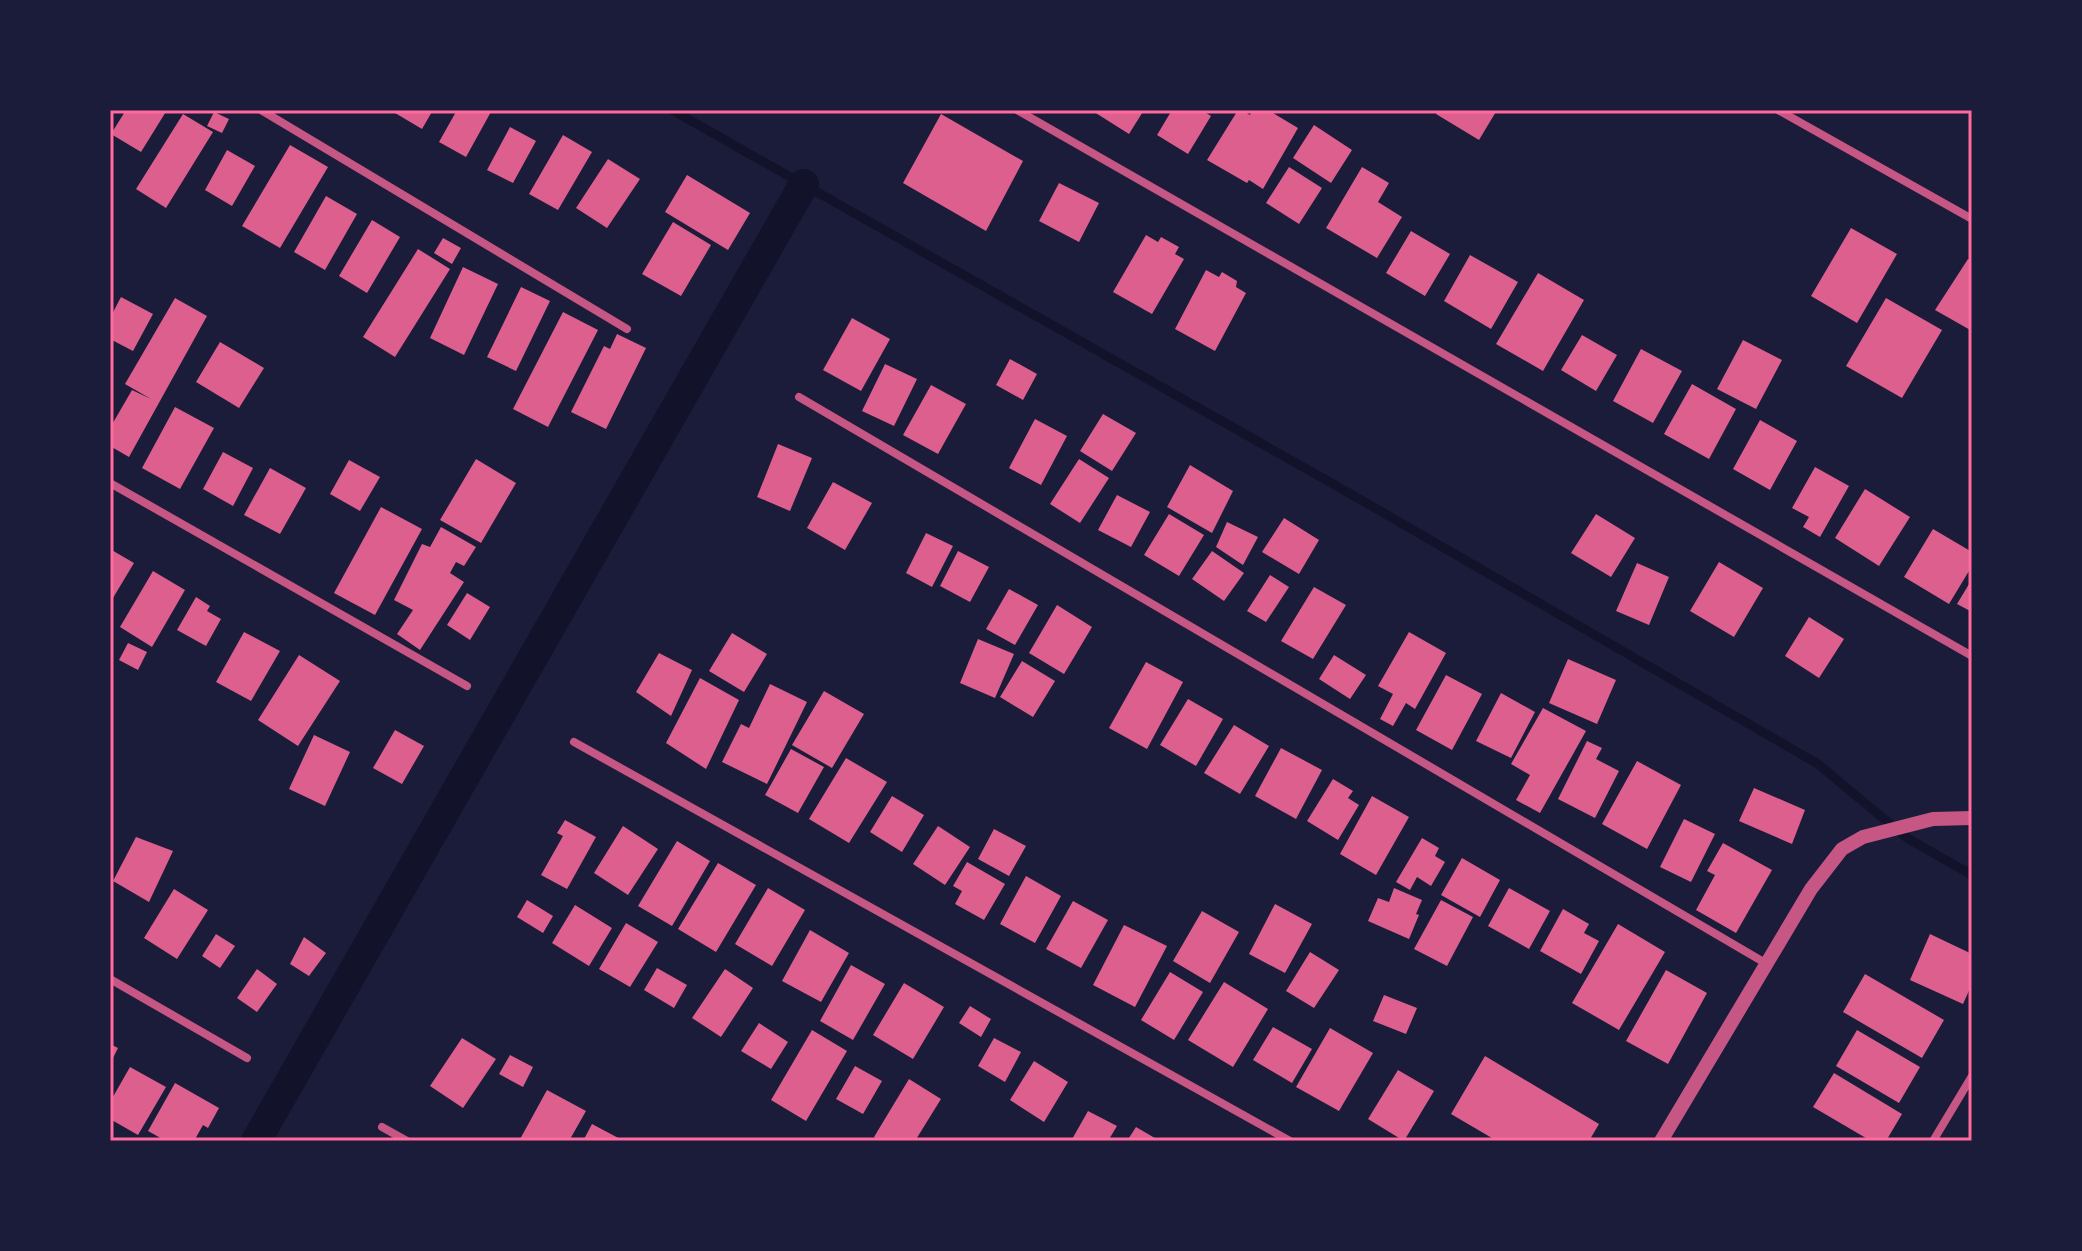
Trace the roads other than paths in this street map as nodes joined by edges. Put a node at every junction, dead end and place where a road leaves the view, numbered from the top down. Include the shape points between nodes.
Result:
1 (261, 110) edge
2 (1017, 110) edge
3 (1778, 110) edge
4 (1972, 219) edge
5 (627, 329) dead end
6 (799, 397) dead end
7 (110, 483) edge
8 (1972, 656) edge
9 (467, 686) dead end
10 (574, 742) dead end
11 (1972, 818) edge
12 (1767, 964) junction
13 (110, 979) edge
14 (247, 1058) dead end
15 (1972, 1076) edge
16 (382, 1127) dead end
17 (407, 1141) edge
18 (1290, 1141) edge
19 (1661, 1141) edge
20 (1933, 1141) edge

1 - 5 street
2 - 8 street
3 - 4 street
6 - 12 street
7 - 9 street
10 - 18 street
11 - 12 street via 1933,819 1863,837 1842,849 1811,889
12 - 19 street
13 - 14 street
15 - 20 street
16 - 17 street

